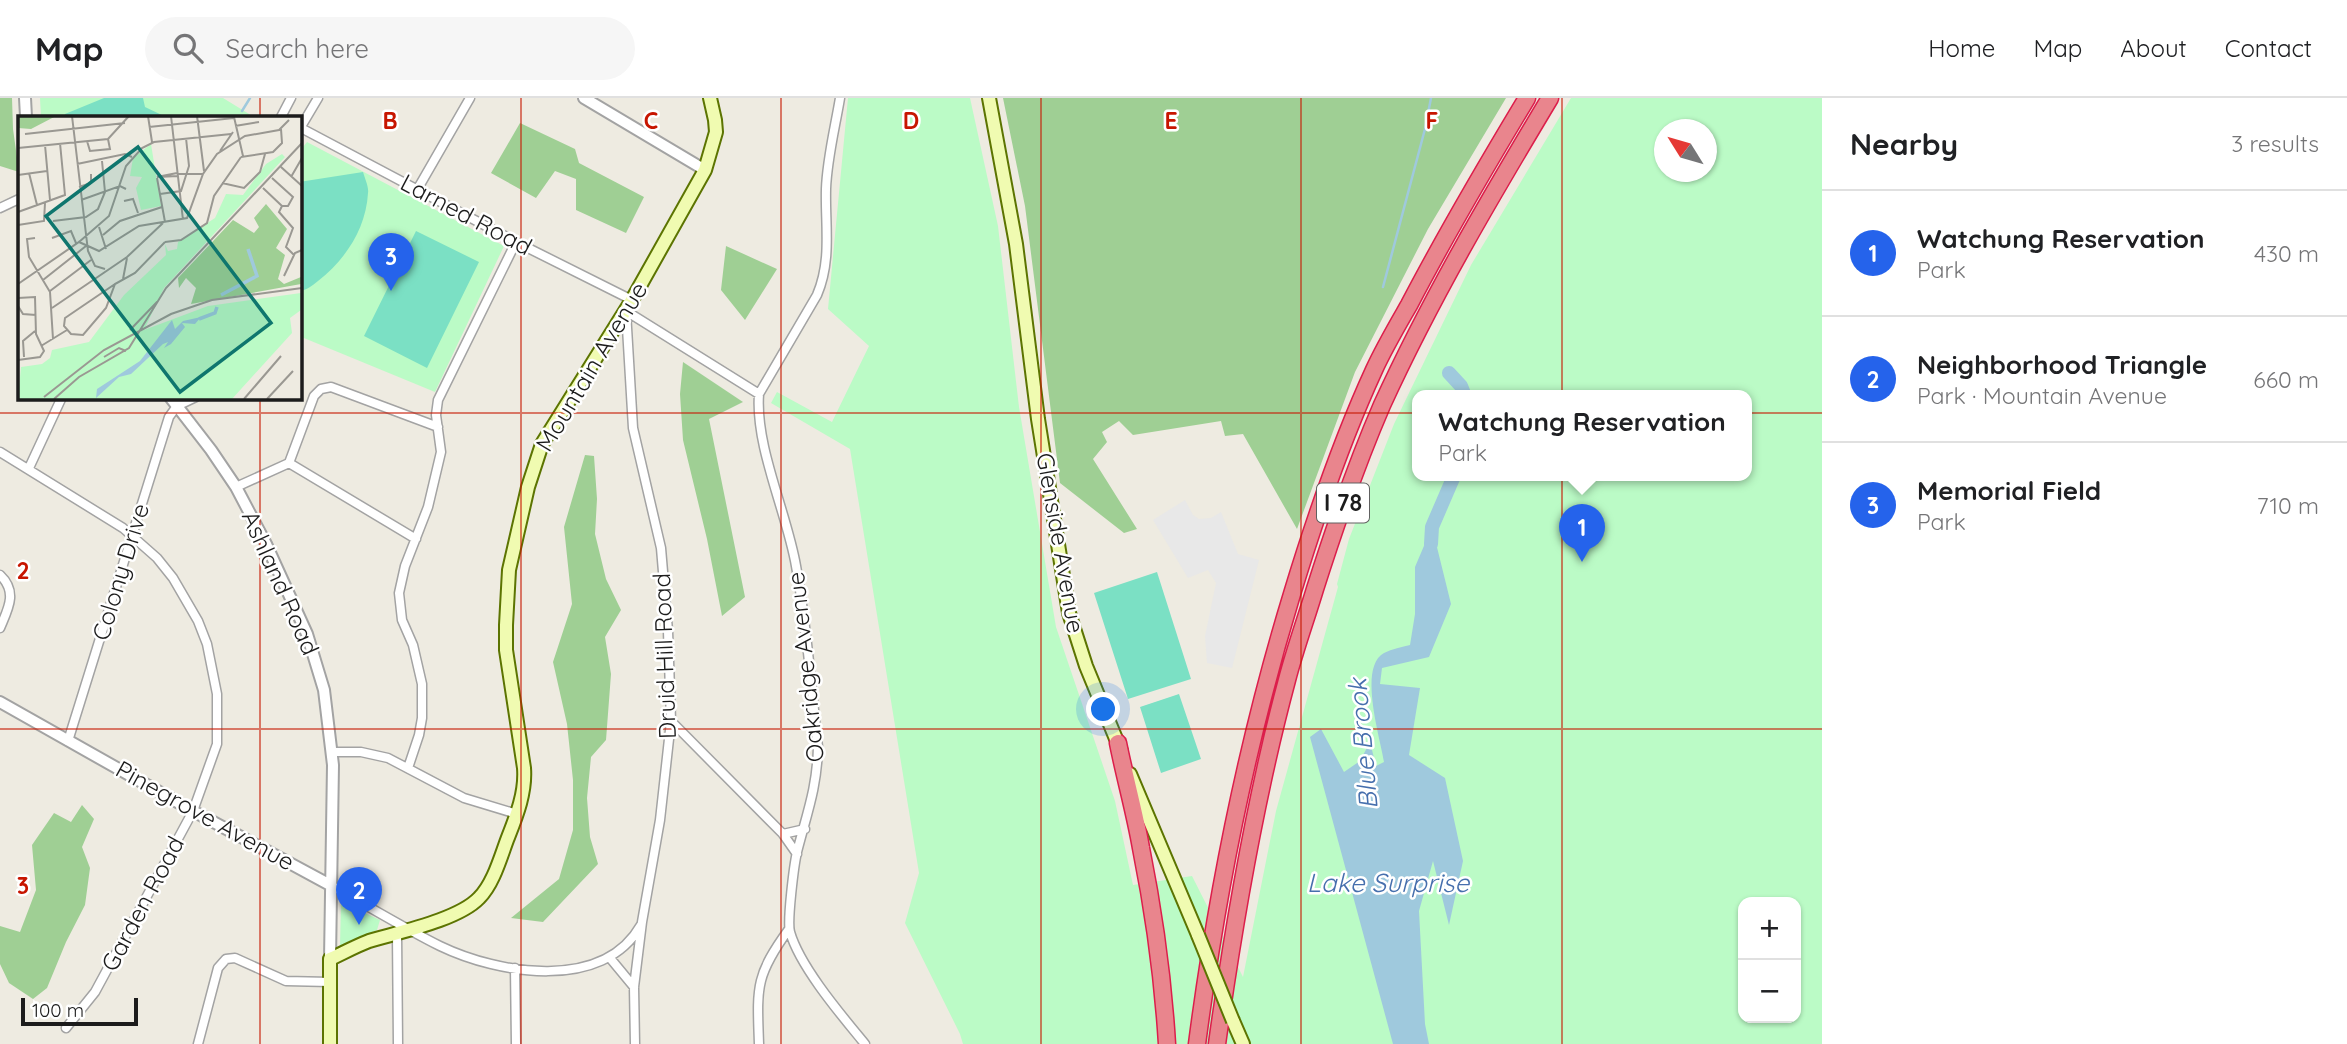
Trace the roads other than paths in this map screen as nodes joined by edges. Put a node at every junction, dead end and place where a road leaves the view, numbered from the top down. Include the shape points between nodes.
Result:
1 (25, 98) edge
2 (290, 98) edge
3 (318, 98) edge
4 (470, 98) edge
5 (584, 98) edge
6 (710, 98) edge
7 (840, 98) edge
8 (989, 98) edge
9 (1527, 98) edge
10 (1550, 98) edge
11 (26, 116) edge
12 (281, 116) edge
13 (301, 127) edge
14 (301, 130) edge
15 (705, 170) junction
16 (417, 190) junction
17 (18, 199) edge
18 (0, 208) edge
19 (516, 242) junction
20 (629, 305) junction
21 (759, 394) junction
22 (61, 399) edge
23 (173, 402) edge
24 (438, 427) junction
25 (0, 452) edge
26 (289, 463) junction
27 (29, 468) junction
28 (236, 487) junction
29 (132, 535) junction
30 (416, 539) junction
31 (0, 575) edge
32 (0, 628) edge
33 (0, 702) edge
34 (671, 721) junction
35 (68, 741) junction
36 (1118, 743) junction
37 (332, 751) junction
38 (408, 768) junction
39 (193, 811) junction
40 (517, 814) junction
41 (805, 829) junction
42 (783, 834) junction
43 (797, 854) junction
44 (332, 886) junction
45 (642, 922) junction
46 (411, 929) junction
47 (789, 929) junction
48 (397, 934) junction
49 (610, 958) junction
50 (330, 960) junction
51 (515, 968) junction
52 (330, 982) junction
53 (634, 987) junction
54 (66, 1028) dead end
55 (198, 1044) edge
56 (330, 1044) edge
57 (398, 1044) edge
58 (516, 1044) edge
59 (635, 1044) edge
60 (759, 1044) edge
61 (866, 1044) edge
62 (1167, 1044) edge
63 (1197, 1044) edge
64 (1217, 1044) edge
65 (1243, 1044) edge

1 - 11 street
2 - 12 street
3 - 13 street
4 - 16 street
5 - 15 street
6 - 15 main road, Mountain Avenue via 716,132
7 - 21 street via 826,188 824,279
8 - 36 main road, Glenside Avenue via 1016,244 1069,613
9 - 63 highway, I 78 via 1450,226 1375,368 1310,536 1273,655 1234,820
10 - 64 highway, I 78 via 1425,315 1345,499 1287,680 1231,945
14 - 16 street, Larned Road
15 - 20 main road, Mountain Avenue
16 - 19 street, Larned Road
17 - 18 street
19 - 20 street, Larned Road
19 - 24 street via 438,400
20 - 21 street, Larned Road
20 - 34 street, Druid Hill Road via 633,428 662,548
20 - 40 main road, Mountain Avenue via 542,444 514,544 506,650 525,777
21 - 41 street, Oakridge Avenue via 762,433 796,565 818,747
22 - 27 street
23 - 28 street, Ashland Road
23 - 29 street, Colony Drive
24 - 26 street via 326,387 314,396
24 - 30 street via 441,452
25 - 27 street, Garden Road
26 - 28 street
26 - 30 street
27 - 29 street, Garden Road
28 - 37 street, Ashland Road via 307,634 324,690
29 - 35 street, Colony Drive
29 - 39 street, Garden Road via 157,558 186,599 214,669 217,744
30 - 38 street via 399,593 402,620 422,684 420,726
31 - 32 street via 11,598
33 - 35 street, Pinegrove Avenue
34 - 42 street
34 - 45 street, Druid Hill Road
35 - 39 street, Pinegrove Avenue
36 - 62 highway via 1142,848
36 - 65 main road, Glenside Avenue, bridge
37 - 38 street via 374,754
37 - 44 street, Ashland Road
38 - 40 street via 464,798
39 - 44 street, Pinegrove Avenue
39 - 54 street, Garden Road via 95,992
40 - 46 main road, Mountain Avenue via 493,876 478,899
41 - 42 street
41 - 43 street, Oakridge Avenue
42 - 43 street
43 - 47 street, Oakridge Avenue
44 - 46 street, Pinegrove Avenue
44 - 50 street, Ashland Road
45 - 49 street
45 - 53 street, Druid Hill Road
46 - 48 main road, Mountain Avenue
46 - 51 street, Pinegrove Avenue via 442,947
47 - 60 street via 758,984
47 - 61 street via 835,1008
48 - 50 main road, Mountain Avenue
48 - 57 street
49 - 51 street, Pinegrove Avenue via 571,970
49 - 53 street
50 - 52 main road, Ashland Road
51 - 58 street
52 - 55 street via 286,981 235,958 226,959 218,968
52 - 56 main road, Ashland Road
53 - 59 street, Druid Hill Road

